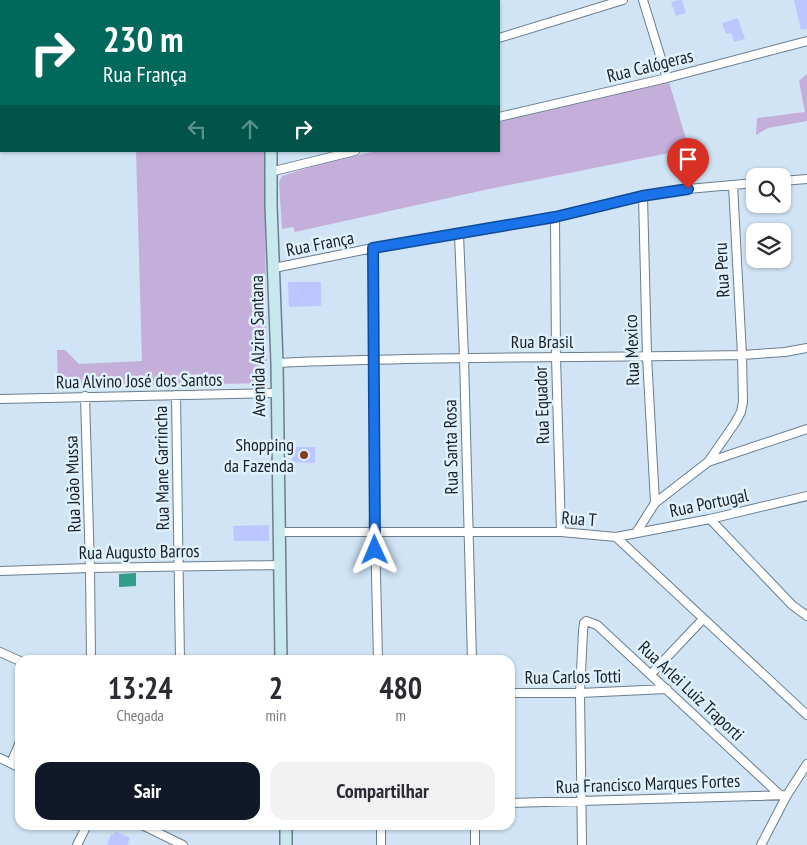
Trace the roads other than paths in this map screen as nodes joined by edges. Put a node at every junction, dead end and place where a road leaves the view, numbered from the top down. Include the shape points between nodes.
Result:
1 (623, 0) edge
2 (643, 0) edge
3 (500, 38) edge
4 (807, 41) edge
5 (667, 78) junction
6 (500, 117) edge
7 (271, 152) edge
8 (351, 152) edge
9 (270, 172) junction
10 (807, 179) edge
11 (791, 180) edge
12 (746, 183) edge
13 (733, 184) junction
14 (642, 196) junction
15 (555, 217) junction
16 (459, 234) junction
17 (373, 248) junction
18 (274, 268) junction
19 (807, 348) edge
20 (742, 355) junction
21 (647, 356) junction
22 (464, 357) junction
23 (556, 357) junction
24 (374, 358) junction
25 (277, 363) junction
26 (278, 393) junction
27 (176, 395) junction
28 (85, 396) junction
29 (0, 399) edge
30 (807, 431) edge
31 (708, 462) junction
32 (807, 496) edge
33 (655, 503) junction
34 (710, 519) junction
35 (374, 531) junction
36 (279, 532) junction
37 (561, 532) junction
38 (468, 533) junction
39 (636, 533) junction
40 (616, 537) junction
41 (279, 565) junction
42 (179, 566) junction
43 (90, 568) junction
44 (0, 571) edge
45 (805, 615) edge
46 (703, 618) junction
47 (0, 652) edge
48 (91, 655) edge
49 (180, 655) edge
50 (281, 655) edge
51 (378, 655) edge
52 (472, 655) edge
53 (15, 659) edge
54 (651, 674) junction
55 (667, 689) junction
56 (515, 693) edge
57 (580, 693) junction
58 (807, 715) edge
59 (15, 754) edge
60 (0, 758) edge
61 (11, 763) junction
62 (807, 764) edge
63 (15, 765) edge
64 (784, 795) junction
65 (581, 802) junction
66 (515, 803) edge
67 (84, 830) edge
68 (152, 830) edge
69 (286, 830) edge
70 (381, 830) edge
71 (475, 830) edge
72 (285, 843) edge
73 (77, 845) edge
74 (183, 845) edge
75 (381, 845) edge
76 (475, 845) edge
77 (582, 845) edge
78 (761, 845) edge

1 - 3 street
2 - 5 street
4 - 5 street, Rua Calógeras
5 - 6 street, Rua Calógeras
7 - 9 main road, Avenida Alzira Santana
8 - 9 street
9 - 18 main road, Avenida Alzira Santana
10 - 11 street
12 - 13 street, Rua França
13 - 14 street, Rua França
13 - 20 street, Rua Peru
14 - 15 street, Rua França
14 - 21 street, Rua Mexico
15 - 16 street, Rua França
15 - 23 street, Rua Equador
16 - 17 street, Rua França
16 - 22 street, Rua Santa Rosa
17 - 18 street, Rua França
17 - 24 street
18 - 25 main road, Avenida Alzira Santana
19 - 20 street, Rua Brasil
20 - 21 street, Rua Brasil
20 - 31 street, Rua Peru via 741,412
21 - 23 street, Rua Brasil
21 - 33 street, Rua Mexico
22 - 23 street, Rua Brasil
22 - 24 street, Rua Brasil
22 - 38 street, Rua Santa Rosa
23 - 37 street, Rua Equador
24 - 25 street, Rua Brasil
24 - 35 street
25 - 26 main road, Avenida Alzira Santana
26 - 27 street, Rua Alvino José dos Santos
26 - 36 main road, Avenida Alzira Santana
27 - 28 street, Rua Alvino José dos Santos
27 - 42 street, Rua Mane Garrincha
28 - 29 street, Rua Alvino José dos Santos
28 - 43 street, Rua João Mussa
30 - 31 street
31 - 33 street
32 - 34 street, Rua Portugal
33 - 39 street
34 - 39 street, Rua Portugal
34 - 45 street
35 - 36 street, Rua T
35 - 38 street, Rua T
35 - 51 street
36 - 41 main road, Avenida Alzira Santana
37 - 38 street, Rua T
37 - 40 street, Rua T
38 - 52 street, Rua Santa Rosa
39 - 40 street, Rua Portugal
40 - 46 street, Rua T
41 - 42 street, Rua Augusto Barros
41 - 50 main road, Avenida Alzira Santana
42 - 43 street, Rua Augusto Barros
42 - 49 street, Rua Mane Garrincha
43 - 44 street, Rua Augusto Barros
43 - 48 street, Rua João Mussa
46 - 54 street
46 - 58 street, Rua T
47 - 53 street
54 - 55 street, Rua Arlei Luiz Traporti
54 - 57 street, Rua Arlei Luiz Traporti via 597,625 586,621
55 - 57 street, Rua Carlos Totti
55 - 64 street, Rua Arlei Luiz Traporti
56 - 57 street, Rua Carlos Totti
57 - 65 street
59 - 61 street
60 - 61 street
61 - 63 street
62 - 64 street
64 - 65 street, Rua Francisco Marques Fortes
64 - 78 street
65 - 66 street, Rua Francisco Marques Fortes
65 - 77 street
67 - 73 street
68 - 74 street
69 - 72 main road
70 - 75 street
71 - 76 street

